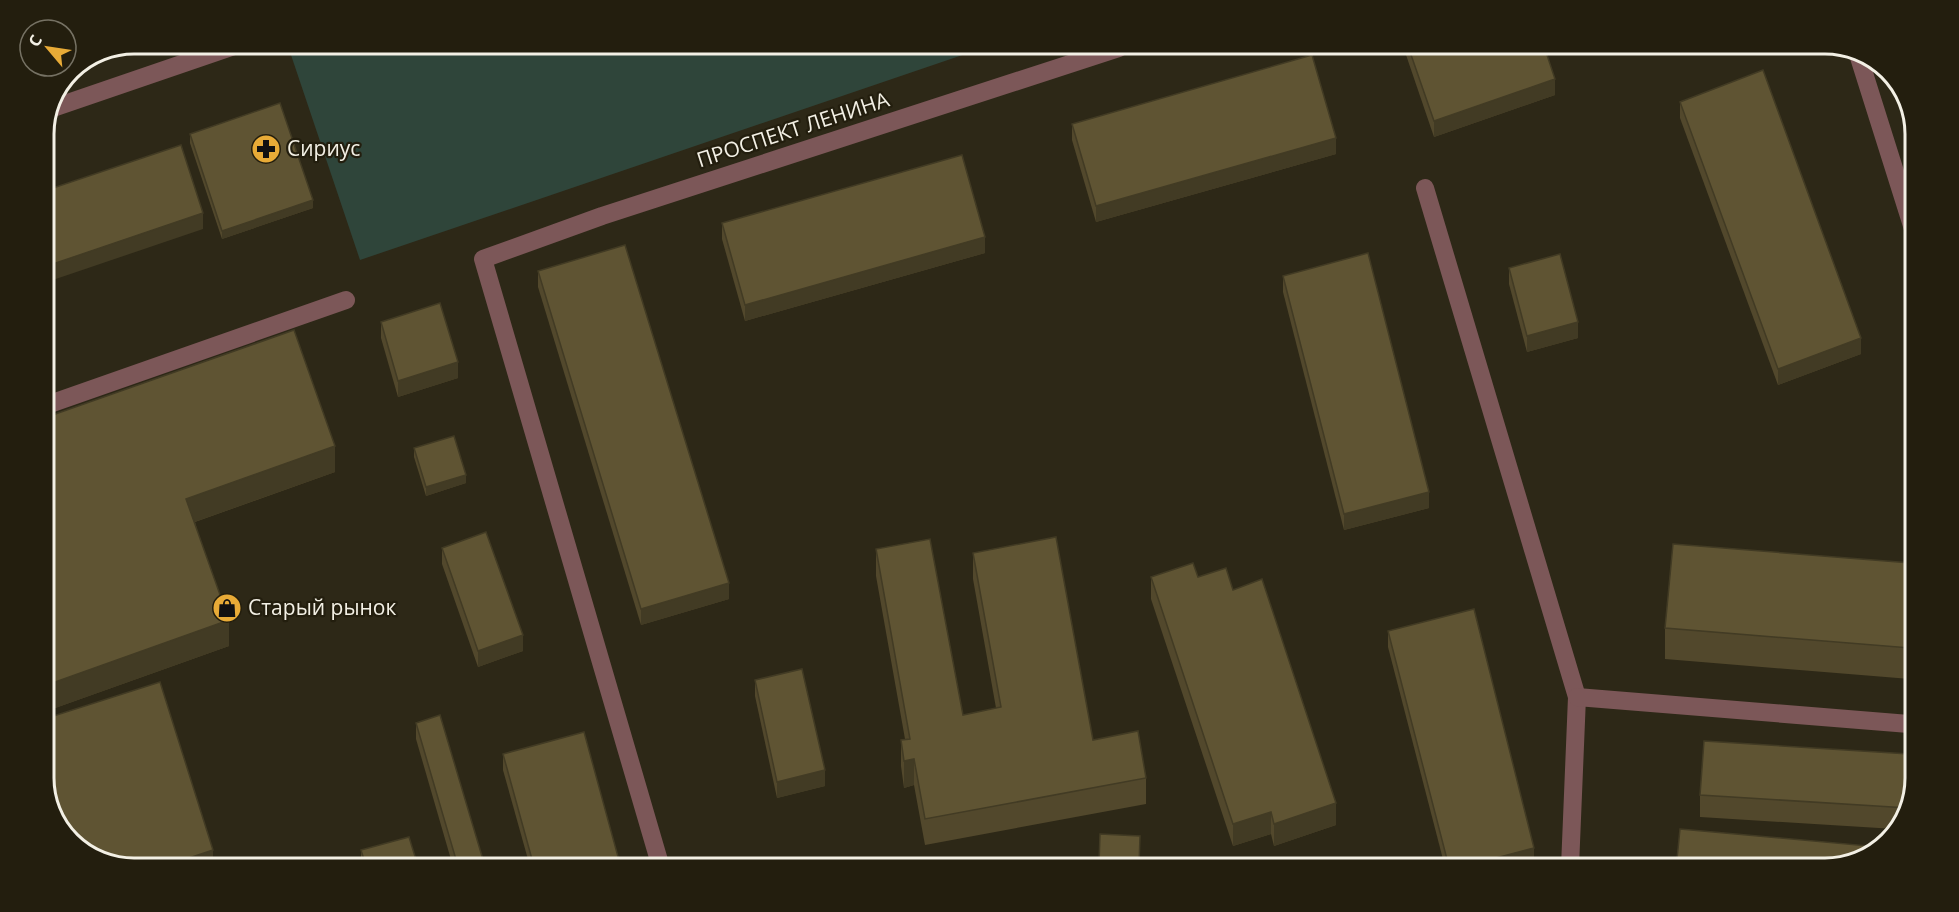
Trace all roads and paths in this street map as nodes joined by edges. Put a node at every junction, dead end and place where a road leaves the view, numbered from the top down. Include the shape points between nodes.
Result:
1 (211, 54) edge
2 (1101, 54) edge
3 (1861, 63) edge
4 (60, 106) edge
5 (1425, 188) dead end
6 (1905, 203) edge
7 (346, 300) dead end
8 (54, 402) edge
9 (1577, 698) junction
10 (1905, 724) edge
11 (658, 858) edge
12 (1570, 858) edge

1 - 4 street
2 - 11 street, ПРОСПЕКТ ЛЕНИНА via 602,216 483,259
3 - 6 street
5 - 9 street
7 - 8 street
9 - 10 street
9 - 12 street

